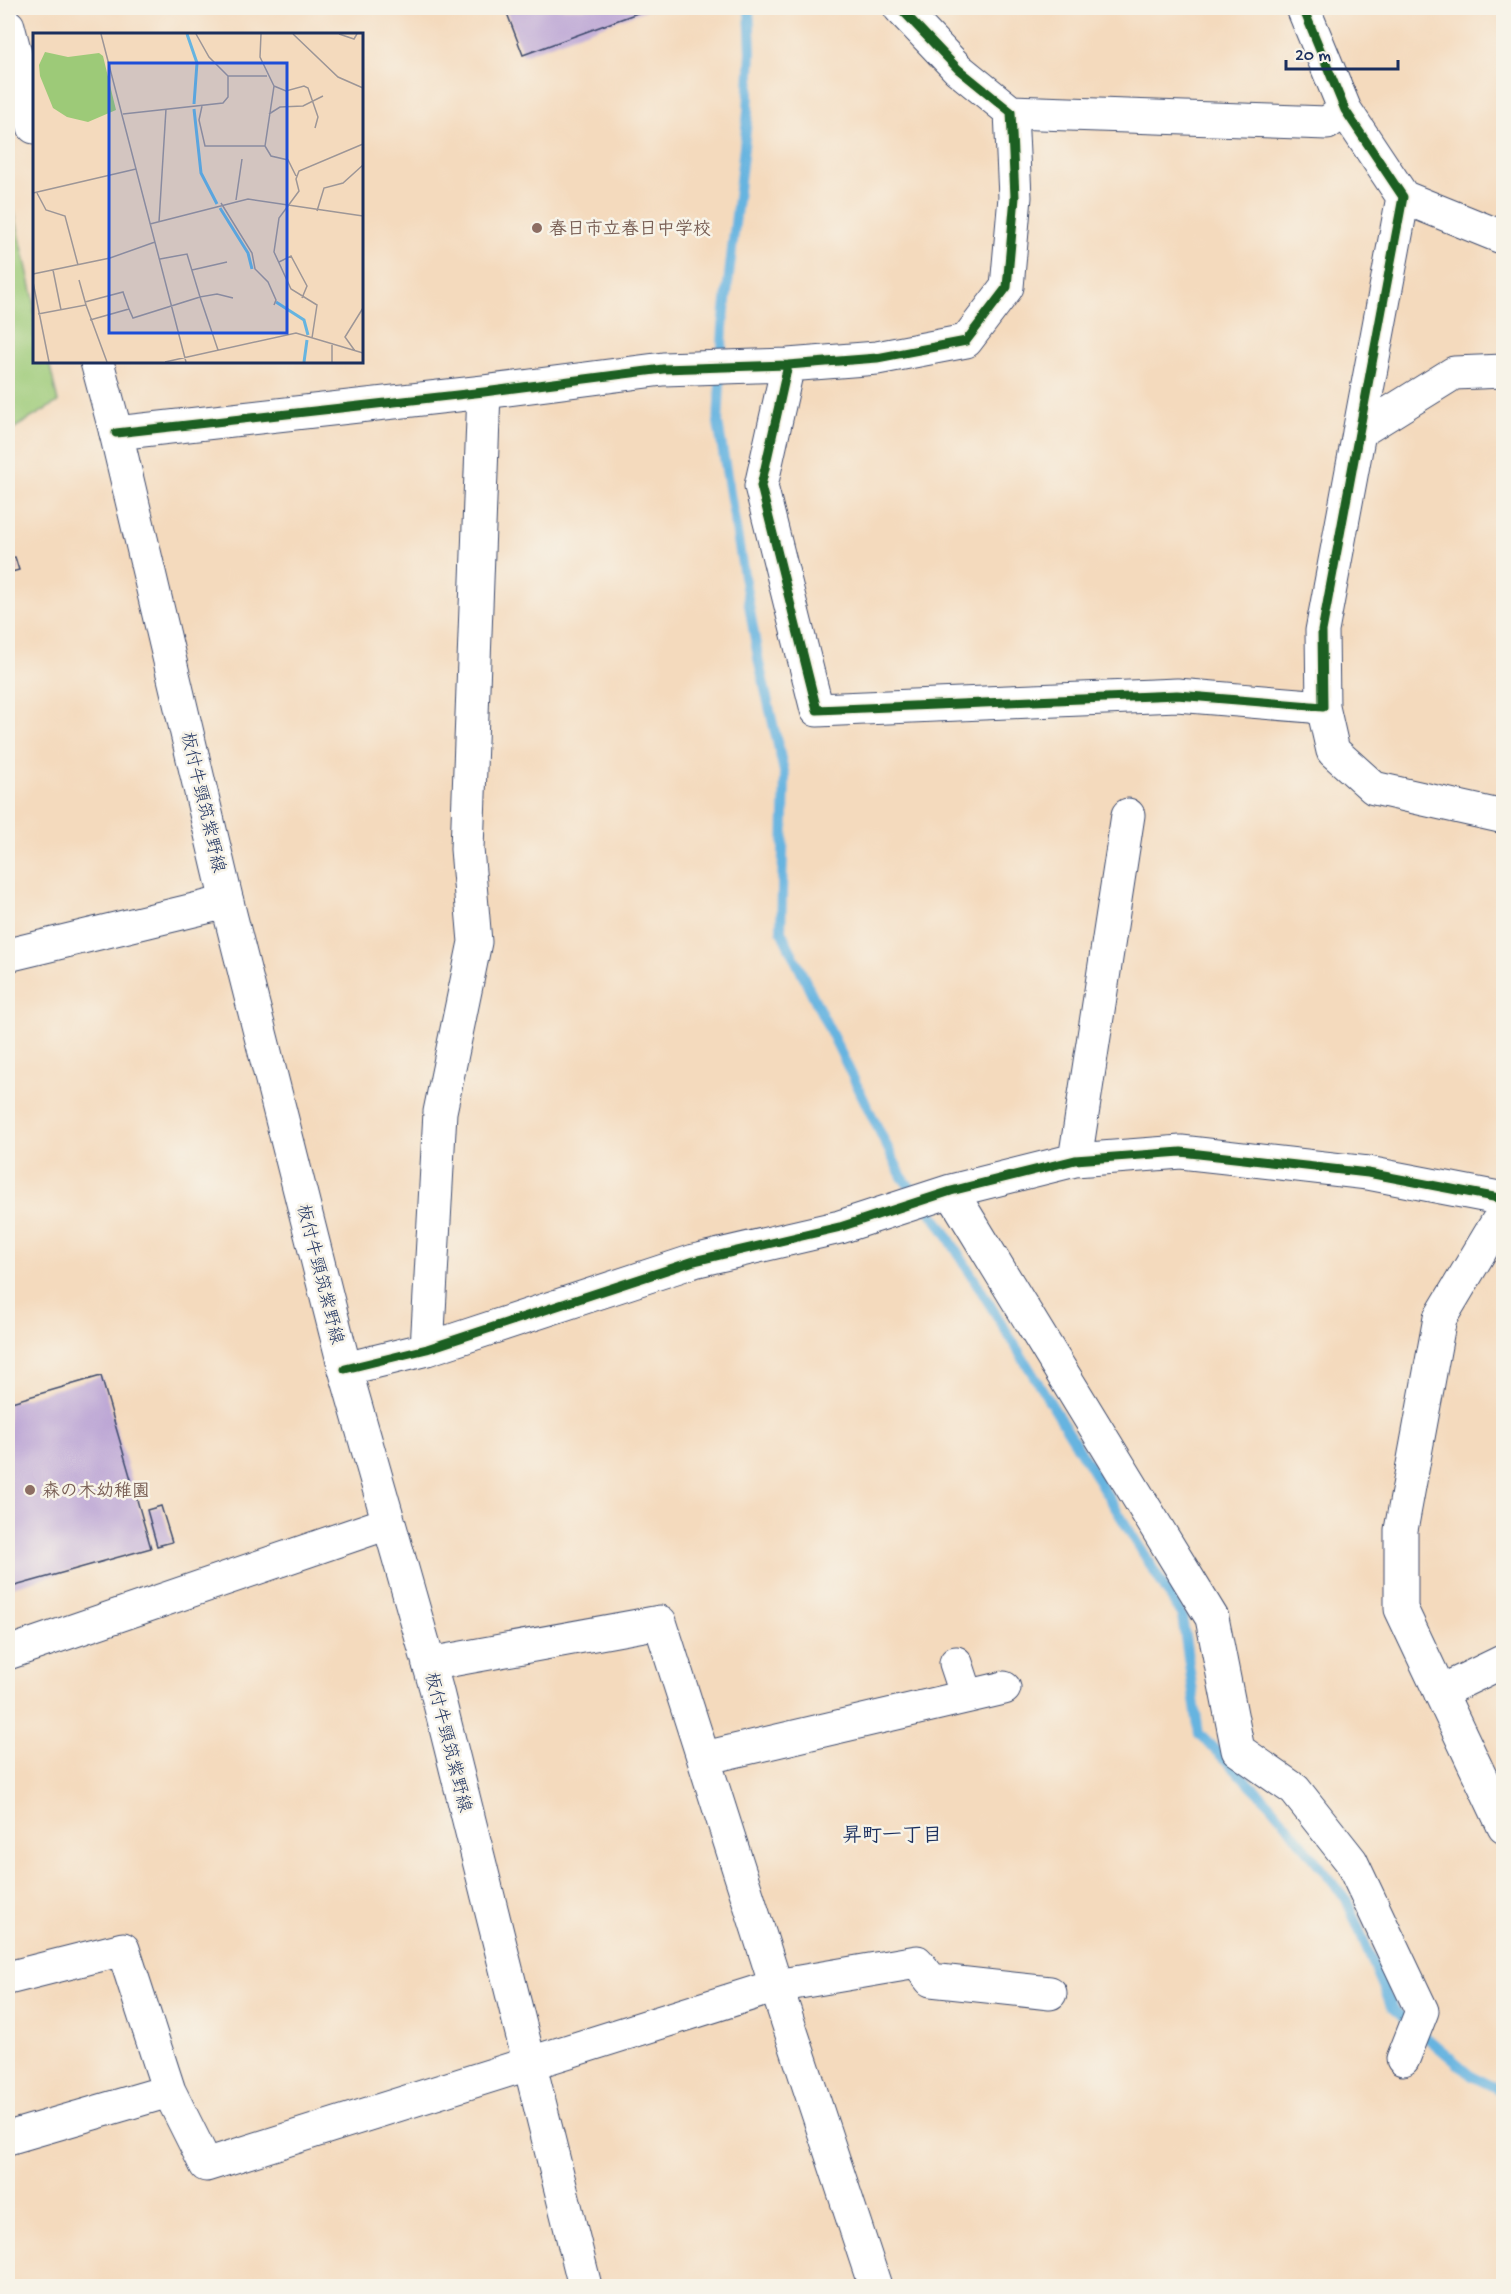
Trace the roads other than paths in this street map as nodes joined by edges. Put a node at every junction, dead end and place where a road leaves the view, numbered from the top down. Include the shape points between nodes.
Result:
1 (900, 8) edge
2 (1303, 8) edge
3 (8, 26) edge
4 (1345, 110) junction
5 (1011, 112) junction
6 (33, 123) edge
7 (1403, 196) junction
8 (1503, 238) edge
9 (97, 363) edge
10 (778, 365) junction
11 (1503, 370) edge
12 (484, 392) junction
13 (1359, 432) junction
14 (116, 434) junction
15 (1323, 707) junction
16 (1128, 815) dead end
17 (1503, 817) edge
18 (227, 902) junction
19 (8, 955) edge
20 (1075, 1160) junction
21 (951, 1191) junction
22 (1503, 1199) edge
23 (1503, 1211) edge
24 (427, 1349) junction
25 (345, 1369) junction
26 (388, 1523) junction
27 (8, 1653) edge
28 (1503, 1660) edge
29 (956, 1663) dead end
30 (429, 1664) junction
31 (1004, 1688) dead end
32 (1440, 1692) junction
33 (967, 1696) junction
34 (704, 1758) junction
35 (1503, 1827) edge
36 (8, 1978) edge
37 (776, 1986) junction
38 (1050, 1994) dead end
39 (1403, 2059) dead end
40 (530, 2064) junction
41 (168, 2091) junction
42 (8, 2138) edge
43 (585, 2286) edge
44 (875, 2286) edge

1 - 5 street via 958,69
2 - 4 street
3 - 6 street
4 - 5 street via 1327,123
4 - 7 street
5 - 10 street via 1015,197 1007,287 966,341 877,358
7 - 8 street
7 - 13 street
9 - 14 street, 板付牛頸筑紫野線
10 - 12 street via 663,369
10 - 15 street via 761,486 817,710 1177,695
11 - 13 street via 1454,373
12 - 14 street
12 - 24 street via 467,849 475,942 440,1112
13 - 15 street via 1322,631
14 - 18 street, 板付牛頸筑紫野線
15 - 17 street via 1333,751 1374,788
16 - 20 street
18 - 19 street
18 - 25 street, 板付牛頸筑紫野線
20 - 21 street
20 - 22 street via 1181,1152 1368,1173
21 - 24 street via 840,1227 694,1261
21 - 39 street via 1212,1618 1238,1750 1295,1790 1351,1861 1422,2011
23 - 32 street via 1440,1318 1401,1530 1401,1609
24 - 25 street
25 - 26 street, 板付牛頸筑紫野線
26 - 27 street
26 - 30 street, 板付牛頸筑紫野線
28 - 32 street
29 - 33 street
30 - 34 street via 660,1622
30 - 40 street, 板付牛頸筑紫野線
31 - 33 street
32 - 35 street
33 - 34 street
34 - 37 street
36 - 41 street via 123,1949
37 - 38 street via 917,1962 931,1980
37 - 40 street
37 - 44 street
40 - 41 street via 206,2165
40 - 43 street, 板付牛頸筑紫野線
41 - 42 street

